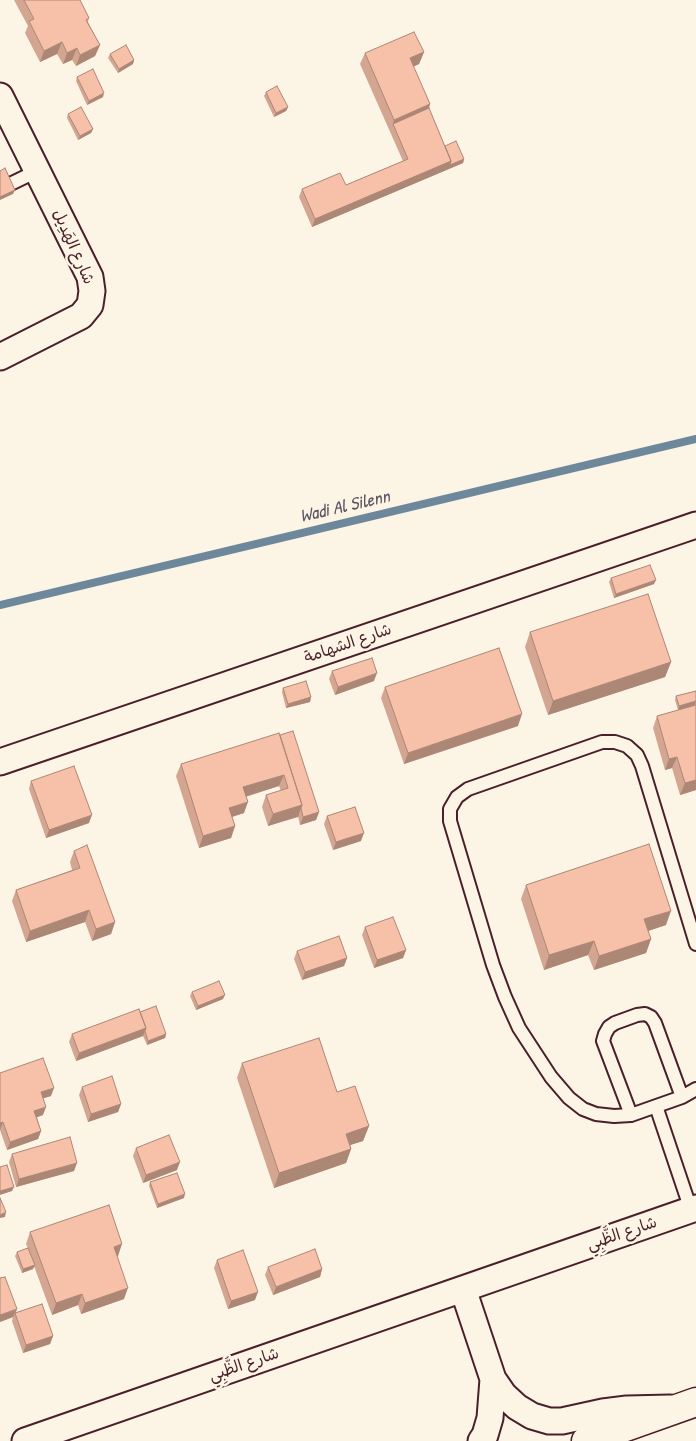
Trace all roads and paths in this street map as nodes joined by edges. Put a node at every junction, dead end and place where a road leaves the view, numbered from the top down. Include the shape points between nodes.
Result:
1 (0, 96) edge
2 (37, 171) junction
3 (0, 189) edge
4 (0, 357) edge
5 (696, 525) edge
6 (0, 762) edge
7 (696, 944) edge
8 (696, 1088) edge
9 (682, 1097) junction
10 (656, 1106) junction
11 (631, 1116) junction
12 (693, 1209) edge
13 (463, 1288) junction
14 (493, 1379) junction
15 (687, 1405) edge
16 (25, 1441) edge
17 (481, 1441) edge
18 (586, 1441) edge

1 - 2 street, شارع الهَدِيل
2 - 3 lane
2 - 4 street, شارع الهَدِيل via 90,277 90,305 81,316
5 - 6 street, شارع الشهامة
7 - 11 lane via 642,766 627,746 602,742 468,788 456,797 450,809 453,836 493,965 520,1028 551,1077 569,1098 596,1114
8 - 9 lane
9 - 10 lane
9 - 11 lane via 656,1023 644,1014 615,1023 608,1027 603,1041
10 - 11 lane
10 - 12 lane
12 - 13 street, شارع الظَّبِي
13 - 14 street
13 - 16 street, شارع الظَّبِي
14 - 15 street via 517,1407 549,1421 627,1409
14 - 17 street via 490,1418
15 - 18 main road

